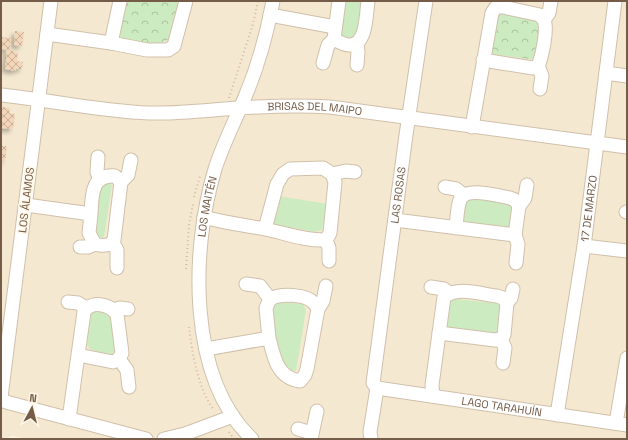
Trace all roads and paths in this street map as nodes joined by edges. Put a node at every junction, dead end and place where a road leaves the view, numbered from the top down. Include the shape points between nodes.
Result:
1 (51, 1) edge
2 (120, 1) edge
3 (186, 1) edge
4 (273, 1) edge
5 (339, 1) edge
6 (368, 1) edge
7 (426, 1) edge
8 (551, 1) edge
9 (615, 1) edge
10 (492, 4) edge
11 (270, 15) junction
12 (544, 20) junction
13 (335, 33) junction
14 (47, 34) junction
15 (111, 43) junction
16 (357, 44) junction
17 (483, 60) junction
18 (323, 63) dead end
19 (357, 65) dead end
20 (538, 66) junction
21 (606, 73) junction
22 (627, 76) edge
23 (540, 89) dead end
24 (1, 95) edge
25 (39, 99) junction
26 (240, 108) junction
27 (409, 118) junction
28 (472, 127) junction
29 (596, 143) junction
30 (627, 147) edge
31 (98, 157) dead end
32 (131, 160) dead end
33 (355, 172) dead end
34 (332, 174) junction
35 (100, 179) junction
36 (121, 182) junction
37 (527, 185) dead end
38 (445, 187) dead end
39 (464, 195) junction
40 (26, 205) junction
41 (519, 206) junction
42 (91, 214) junction
43 (204, 217) junction
44 (396, 220) junction
45 (456, 228) junction
46 (265, 229) junction
47 (515, 235) junction
48 (326, 240) junction
49 (112, 243) junction
50 (95, 244) junction
51 (584, 246) junction
52 (80, 247) dead end
53 (627, 251) edge
54 (329, 261) dead end
55 (516, 263) dead end
56 (117, 268) dead end
57 (246, 284) dead end
58 (326, 286) dead end
59 (431, 287) dead end
60 (513, 289) dead end
61 (449, 293) junction
62 (270, 299) junction
63 (68, 302) dead end
64 (507, 302) junction
65 (86, 308) junction
66 (128, 308) dead end
67 (318, 309) junction
68 (114, 310) junction
69 (438, 333) junction
70 (269, 338) junction
71 (501, 339) junction
72 (206, 349) junction
73 (78, 355) junction
74 (119, 359) junction
75 (627, 362) edge
76 (503, 363) dead end
77 (129, 387) dead end
78 (377, 388) junction
79 (433, 396) junction
80 (2, 400) edge
81 (317, 412) dead end
82 (557, 415) junction
83 (233, 416) junction
84 (69, 419) junction
85 (622, 424) edge
86 (298, 429) dead end
87 (311, 436) edge
88 (146, 439) edge
89 (164, 439) edge
90 (252, 439) edge
91 (372, 439) edge

1 - 14 street, LOS ÁLAMOS
2 - 15 street
3 - 15 street via 174,46 168,50 147,50
4 - 11 street, LOS MAITÉN
5 - 13 street
6 - 16 street via 364,34
7 - 27 street, LAS ROSAS
8 - 12 street via 549,13
9 - 21 street, 17 DE MARZO
10 - 12 street via 540,15
10 - 17 street
11 - 13 street
11 - 26 street, LOS MAITÉN via 262,50
12 - 20 street via 542,58
13 - 16 street via 349,46
13 - 18 street via 328,45
14 - 15 street
14 - 25 street, LOS ÁLAMOS
16 - 19 street
17 - 20 street via 533,68
17 - 28 street
20 - 23 street via 542,76
21 - 22 street
21 - 29 street, 17 DE MARZO
24 - 25 street, BRISAS DEL MAIPO
25 - 26 street, BRISAS DEL MAIPO via 148,113
25 - 40 street, LOS ÁLAMOS
26 - 27 street, BRISAS DEL MAIPO via 317,106
26 - 43 street, LOS MAITÉN via 217,164
27 - 28 street, BRISAS DEL MAIPO
27 - 44 street, LAS ROSAS
28 - 29 street, BRISAS DEL MAIPO
29 - 30 street, BRISAS DEL MAIPO
29 - 51 street, 17 DE MARZO
31 - 35 street via 97,172
32 - 36 street via 128,175
33 - 34 street
34 - 46 street via 323,168 290,169 283,174 277,184
34 - 48 street via 335,182 330,233
35 - 36 street via 106,175 115,176
35 - 42 street via 95,184
36 - 49 street
37 - 41 street via 525,198
38 - 39 street via 456,189
39 - 41 street via 471,192 510,198
39 - 45 street via 460,199
40 - 42 street
40 - 80 street, LOS ÁLAMOS
41 - 47 street
42 - 50 street via 89,234
43 - 46 street
43 - 72 street, LOS MAITÉN via 199,278
44 - 45 street
44 - 78 street, LAS ROSAS via 373,383
45 - 47 street
46 - 48 street
47 - 55 street via 518,244
48 - 54 street
49 - 50 street via 104,246
49 - 56 street via 117,254
50 - 52 street
51 - 53 street
51 - 82 street, 17 DE MARZO
57 - 62 street via 260,286
58 - 67 street via 323,301
59 - 61 street via 444,289
60 - 64 street
61 - 64 street via 457,291 497,296
61 - 69 street via 444,297
62 - 67 street via 279,295 303,296
62 - 70 street via 266,308
63 - 65 street via 78,303
64 - 71 street via 504,335
65 - 68 street via 93,304 108,306
65 - 73 street
66 - 68 street
67 - 70 street via 307,369 300,380 293,380 278,368
68 - 74 street via 117,314 122,353
69 - 71 street
69 - 79 street
70 - 72 street
71 - 76 street via 505,348
72 - 83 street, LOS MAITÉN via 216,383
73 - 74 street via 113,362
73 - 84 street
74 - 77 street via 127,370
75 - 85 street
78 - 79 street, LAGO TARAHUÍN
78 - 91 street, LAS ROSAS via 370,432
79 - 82 street, LAGO TARAHUÍN
80 - 84 street
81 - 87 street
82 - 85 street, LAGO TARAHUÍN
83 - 89 street
83 - 90 street, LOS MAITÉN
84 - 88 street
86 - 87 street

